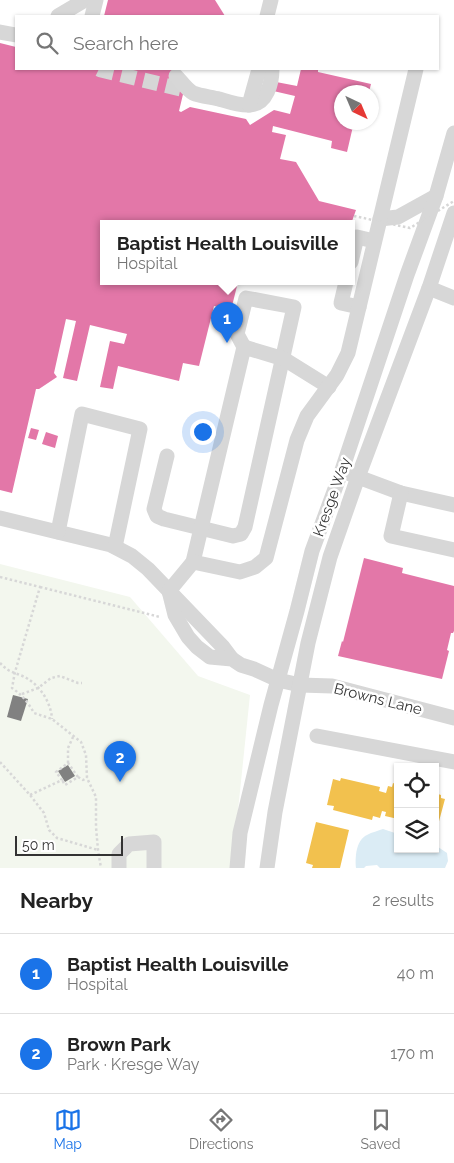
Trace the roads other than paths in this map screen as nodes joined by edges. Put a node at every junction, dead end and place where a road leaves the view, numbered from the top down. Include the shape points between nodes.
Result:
1 (85, 0) edge
2 (96, 0) edge
3 (271, 0) edge
4 (60, 15) edge
5 (92, 15) edge
6 (267, 15) edge
7 (0, 21) edge
8 (15, 25) edge
9 (0, 32) edge
10 (15, 36) edge
11 (259, 70) edge
12 (272, 70) edge
13 (416, 70) edge
14 (176, 76) tunnel mouth
15 (249, 105) junction
16 (454, 133) edge
17 (436, 196) junction
18 (454, 213) edge
19 (380, 219) junction
20 (374, 241) junction
21 (355, 245) edge
22 (345, 285) edge
23 (429, 288) junction
24 (454, 298) edge
25 (359, 307) junction
26 (244, 347) junction
27 (284, 359) junction
28 (329, 387) junction
29 (167, 456) dead end
30 (342, 470) junction
31 (358, 477) junction
32 (401, 492) junction
33 (454, 505) edge
34 (0, 518) edge
35 (201, 528) junction
36 (58, 532) junction
37 (115, 547) junction
38 (454, 550) edge
39 (193, 562) junction
40 (168, 591) junction
41 (278, 680) junction
42 (300, 684) junction
43 (454, 718) edge
44 (317, 736) dead end
45 (454, 762) edge
46 (120, 868) edge
47 (154, 868) edge
48 (237, 868) edge
49 (267, 868) edge

1 - 4 street
2 - 5 street
3 - 6 street
7 - 8 street
9 - 10 street
11 - 15 street
12 - 15 street via 268,92 260,101
13 - 19 street
14 - 15 street via 188,91
16 - 17 street, Kresge Way
17 - 19 street via 398,217
17 - 30 street, Kresge Way
18 - 23 street, Kresge Way
19 - 20 street
20 - 21 street via 357,237
20 - 25 street
22 - 25 street via 341,303
23 - 24 street
23 - 31 street, Kresge Way
25 - 28 street via 348,353
26 - 27 street
26 - 27 street via 237,334 246,298 294,307
26 - 35 street
27 - 28 street
27 - 35 street via 245,527 241,534 233,536
28 - 39 street via 307,416 298,440 266,558 255,567 240,572
29 - 35 street via 154,509 157,516
30 - 31 street
30 - 41 street, Kresge Way via 312,551
31 - 32 street
31 - 42 street, Kresge Way via 330,557
32 - 33 street
32 - 38 street via 391,536
34 - 36 street
35 - 39 street
36 - 37 street
36 - 37 street via 82,414 140,429
37 - 40 street via 148,569
39 - 40 street
40 - 41 street, Browns Lane via 232,659
41 - 42 street, Browns Lane
41 - 48 street, Kresge Way via 240,833
42 - 43 street, Browns Lane via 332,686
42 - 49 street, Kresge Way
44 - 45 street
46 - 47 street via 119,854 129,844 154,842

